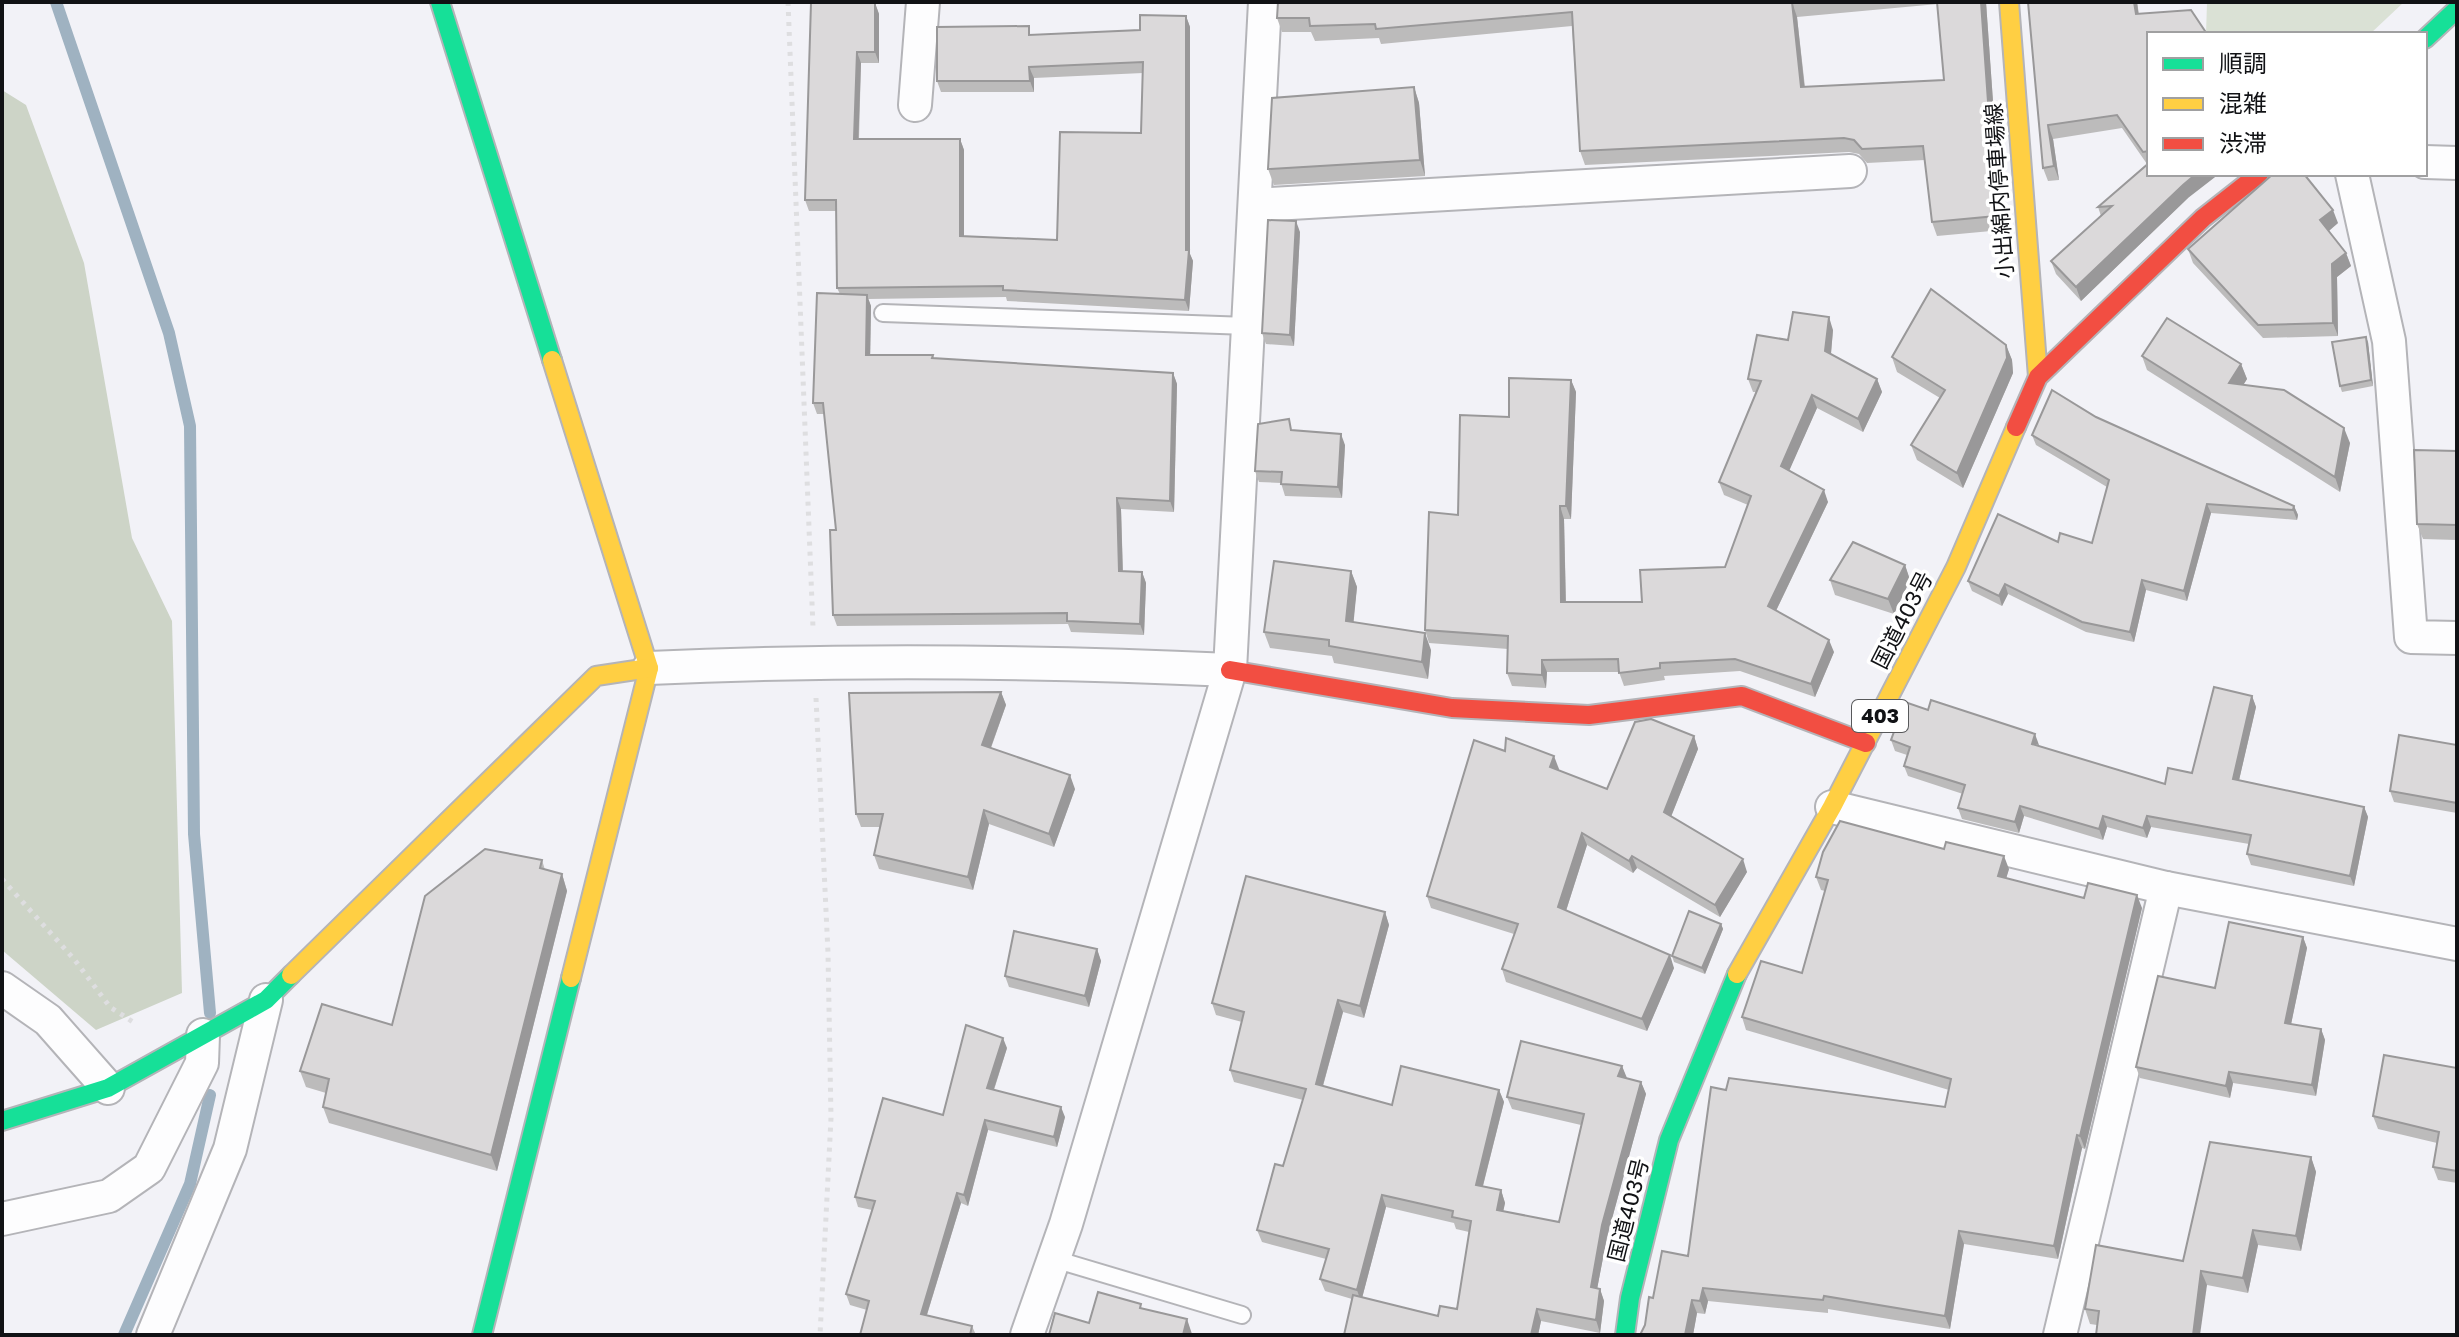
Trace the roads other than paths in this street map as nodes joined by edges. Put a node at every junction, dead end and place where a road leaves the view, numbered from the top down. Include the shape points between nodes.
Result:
1 (440, 2) edge
2 (923, 2) edge
3 (1265, 2) edge
4 (2009, 2) edge
5 (2457, 9) edge
6 (2427, 37) edge
7 (915, 105) dead end
8 (2427, 162) edge
9 (2457, 163) edge
10 (1850, 171) dead end
11 (2256, 176) edge
12 (2352, 176) edge
13 (1255, 205) junction
14 (883, 313) dead end
15 (1248, 326) junction
16 (2038, 377) junction
17 (2457, 638) edge
18 (649, 668) junction
19 (1230, 670) junction
20 (1866, 743) junction
21 (1832, 807) junction
22 (2166, 888) junction
23 (2457, 944) edge
24 (2, 988) edge
25 (266, 1000) junction
26 (203, 1035) junction
27 (108, 1088) junction
28 (2, 1121) edge
29 (2, 1219) edge
30 (1054, 1259) junction
31 (1242, 1315) dead end
32 (153, 1335) edge
33 (482, 1335) edge
34 (1027, 1335) edge
35 (1625, 1335) edge
36 (2060, 1335) edge

1 - 18 main road
2 - 7 street
3 - 13 street
4 - 16 main road, 小出綿内停車場線
5 - 6 main road
8 - 9 street
10 - 13 street
11 - 16 main road, 国道403号 / 403 via 2203,218
12 - 17 street via 2389,341 2411,637
13 - 15 street
14 - 15 lane
15 - 19 street
16 - 20 main road, 国道403号 / 403 via 1956,567
18 - 19 street via 829,660 1041,661
18 - 25 main road via 596,676
18 - 33 main road
19 - 20 main road via 1482,710 1589,715 1742,696
19 - 30 street
20 - 21 main road, 国道403号 / 403
21 - 22 street
21 - 35 main road, 国道403号 / 403 via 1729,988 1669,1140
22 - 23 street
22 - 36 street
24 - 27 street via 48,1020
25 - 26 main road
25 - 32 street via 230,1149
26 - 27 main road
26 - 29 street via 202,1063 149,1168 109,1196
27 - 28 main road
30 - 31 lane
30 - 34 street

